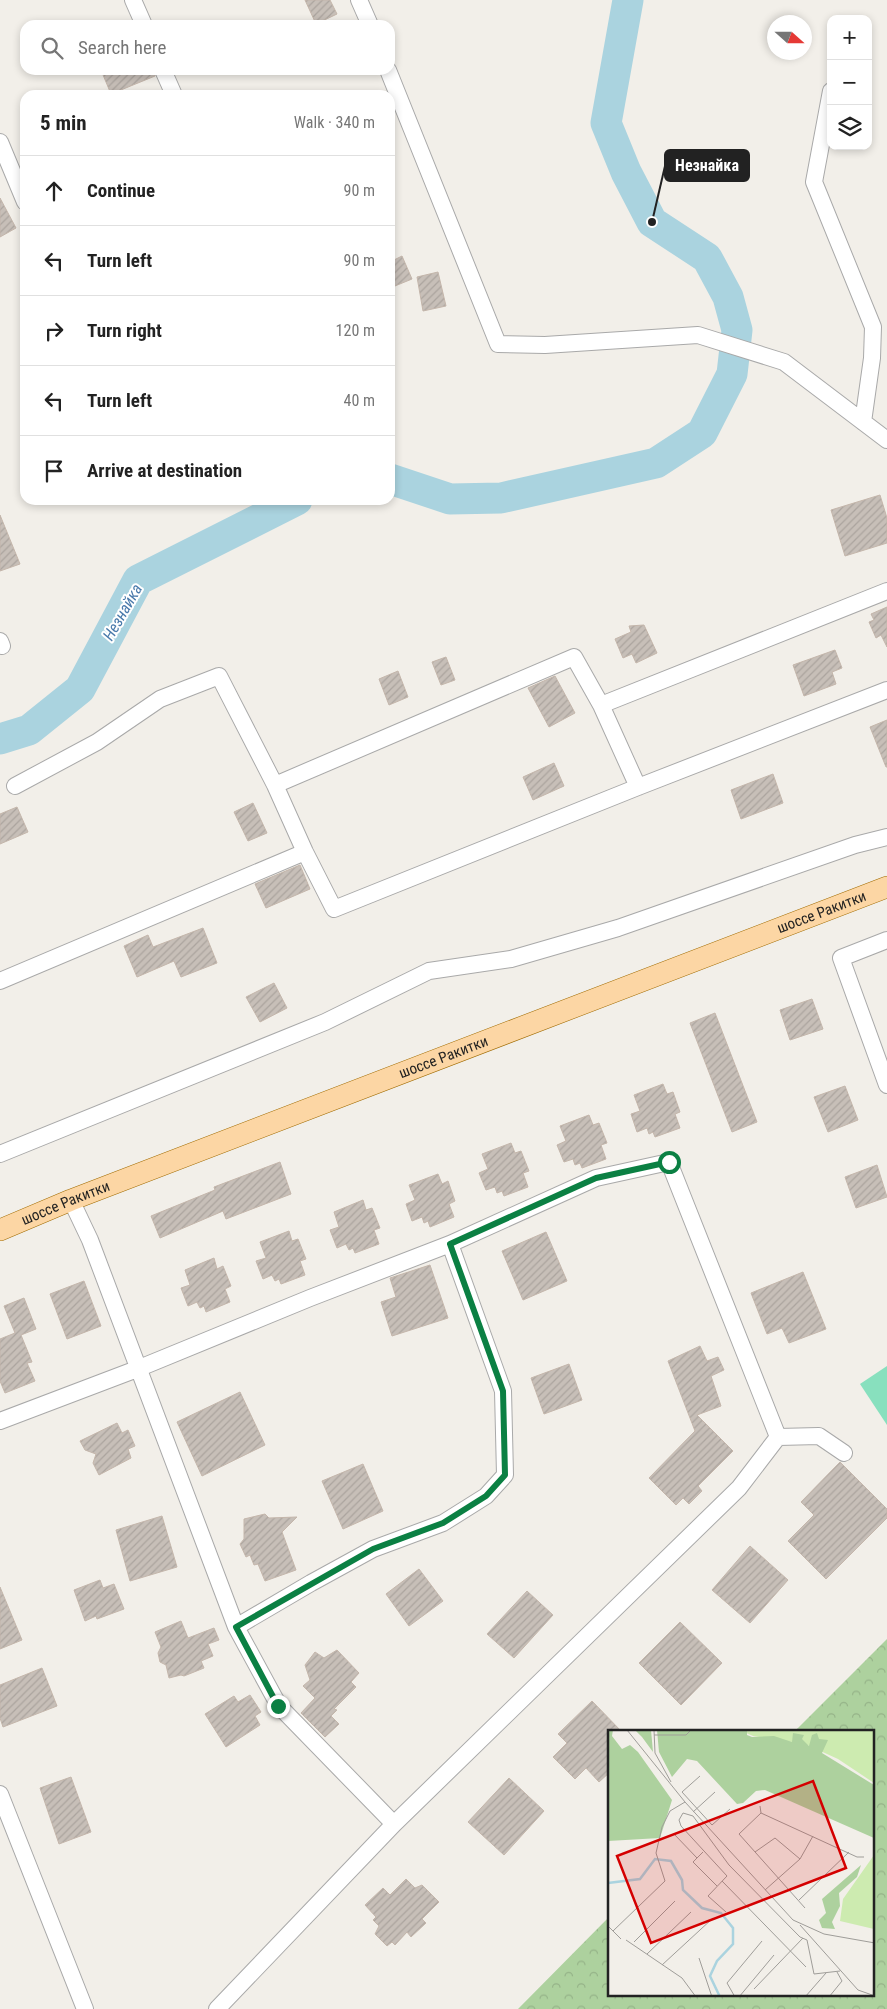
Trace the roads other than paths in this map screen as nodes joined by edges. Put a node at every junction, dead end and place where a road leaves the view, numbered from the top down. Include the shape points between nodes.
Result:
1 (133, 0) edge
2 (359, 0) edge
3 (142, 20) edge
4 (368, 20) edge
5 (165, 75) edge
6 (390, 75) edge
7 (172, 90) edge
8 (828, 105) edge
9 (0, 142) edge
10 (20, 190) edge
11 (863, 422) junction
12 (887, 440) edge
13 (887, 590) edge
14 (887, 690) edge
15 (601, 705) junction
16 (275, 785) junction
17 (15, 786) dead end
18 (638, 787) junction
19 (887, 838) edge
20 (305, 852) junction
21 (887, 887) edge
22 (887, 940) edge
23 (0, 980) edge
24 (887, 1085) edge
25 (0, 1154) edge
26 (71, 1200) junction
27 (0, 1230) edge
28 (450, 1244) junction
29 (137, 1369) junction
30 (0, 1421) edge
31 (778, 1437) junction
32 (844, 1453) dead end
33 (236, 1627) junction
34 (0, 1794) edge
35 (394, 1824) junction
36 (85, 2009) edge
37 (217, 2009) edge

1 - 3 street
2 - 4 street
5 - 7 street
6 - 11 street via 498,344 545,345 698,335 784,362
8 - 11 street via 814,182 873,327
9 - 10 street
11 - 12 street
13 - 15 street
14 - 18 street
15 - 16 street via 574,657
15 - 18 street
16 - 17 street via 219,676 160,699 97,742
16 - 20 street
18 - 20 street via 334,909
19 - 25 street via 854,845 600,933 511,959 429,971 325,1022
20 - 23 street
21 - 26 main road, шоссе Ракитки
22 - 24 street via 841,958
26 - 27 main road, шоссе Ракитки
26 - 29 street via 90,1240
28 - 29 street
28 - 31 street via 596,1178 669,1162
28 - 33 street via 503,1391 505,1475 486,1496 443,1523 373,1549
29 - 30 street
29 - 33 street
31 - 32 street via 819,1436
31 - 35 street via 739,1488
33 - 35 street via 278,1706
34 - 36 street
35 - 37 street

